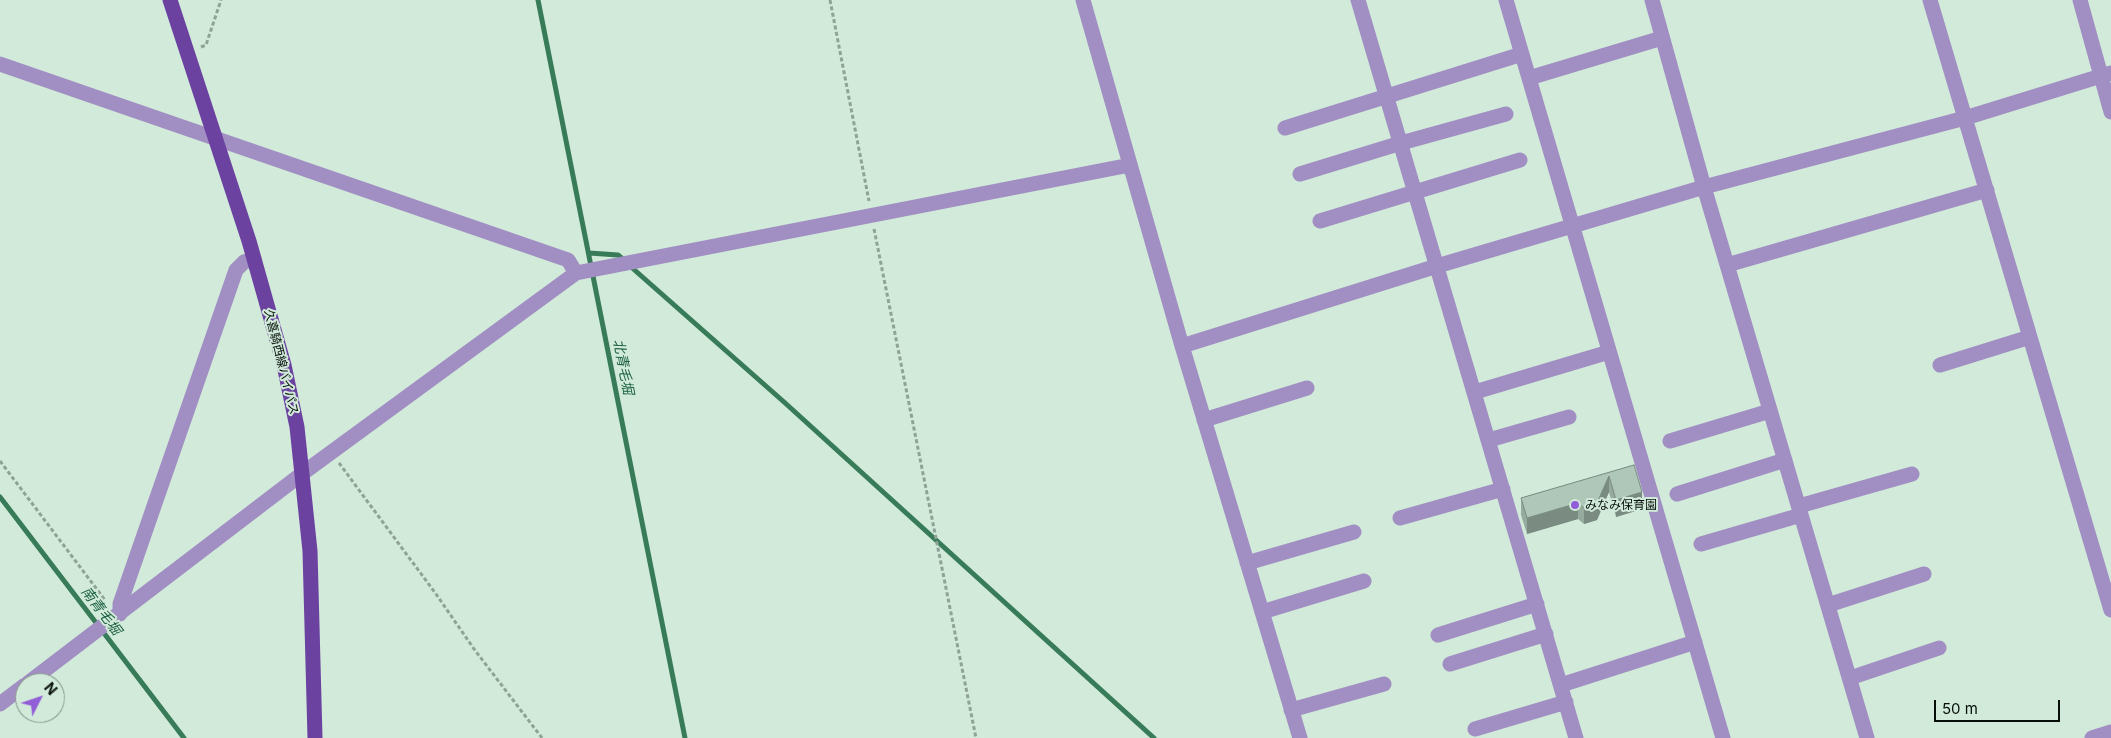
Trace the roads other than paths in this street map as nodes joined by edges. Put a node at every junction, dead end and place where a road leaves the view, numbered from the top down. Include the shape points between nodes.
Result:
1 (170, 0) edge
2 (1083, 0) edge
3 (1358, 0) edge
4 (1506, 0) edge
5 (1652, 0) edge
6 (1930, 0) edge
7 (2080, 0) edge
8 (1662, 38) junction
9 (1522, 54) junction
10 (0, 64) edge
11 (2106, 74) edge
12 (1529, 78) junction
13 (1387, 96) junction
14 (2111, 112) edge
15 (1506, 114) dead end
16 (1965, 118) junction
17 (1285, 128) dead end
18 (215, 138) junction
19 (1401, 143) junction
20 (1520, 160) dead end
21 (1130, 165) junction
22 (1300, 174) dead end
23 (1704, 187) junction
24 (1987, 190) junction
25 (1416, 193) junction
26 (1320, 221) dead end
27 (1572, 226) junction
28 (254, 259) junction
29 (1727, 265) junction
30 (1437, 266) junction
31 (579, 273) junction
32 (2030, 337) junction
33 (1182, 346) junction
34 (1609, 352) junction
35 (1940, 365) dead end
36 (1307, 388) dead end
37 (1474, 392) junction
38 (1770, 410) junction
39 (1569, 417) dead end
40 (1204, 420) junction
41 (1489, 440) junction
42 (1670, 441) dead end
43 (1785, 460) junction
44 (1642, 465) junction
45 (1624, 470) edge
46 (303, 474) junction
47 (1912, 474) dead end
48 (1503, 489) junction
49 (1677, 494) dead end
50 (1526, 501) edge
51 (1508, 506) junction
52 (1800, 511) junction
53 (1400, 518) dead end
54 (1354, 532) dead end
55 (1701, 544) dead end
56 (1247, 562) junction
57 (1924, 574) dead end
58 (1364, 581) dead end
59 (1537, 604) junction
60 (1828, 605) junction
61 (2111, 610) edge
62 (1262, 612) junction
63 (115, 618) junction
64 (1546, 634) junction
65 (1438, 635) dead end
66 (1695, 642) junction
67 (1939, 648) dead end
68 (1450, 664) dead end
69 (41, 673) edge
70 (1850, 678) junction
71 (1384, 684) dead end
72 (1561, 685) junction
73 (15, 693) edge
74 (1566, 702) junction
75 (0, 704) edge
76 (1291, 710) junction
77 (1475, 729) dead end
78 (2111, 732) edge
79 (315, 738) edge
80 (1300, 738) edge
81 (1576, 738) edge
82 (1723, 738) edge
83 (1867, 738) edge
84 (2092, 738) edge

1 - 18 main road, 久喜騎西線バイパス
2 - 21 street
3 - 13 street
4 - 9 street
5 - 8 street
6 - 16 street
7 - 11 street
8 - 12 street
8 - 23 street
9 - 12 street
9 - 13 street
10 - 18 street
11 - 14 street
11 - 16 street
12 - 27 street
13 - 17 street
13 - 19 street
15 - 19 street
16 - 23 street
16 - 24 street
18 - 28 main road, 久喜騎西線バイパス
18 - 31 street via 568,260
19 - 22 street
19 - 25 street
20 - 25 street
21 - 31 street
21 - 33 street
23 - 27 street
23 - 29 street
24 - 29 street
24 - 32 street
25 - 26 street
25 - 30 street
27 - 30 street
27 - 34 street
28 - 46 main road, 久喜騎西線バイパス via 284,365
28 - 63 street via 244,262 236,270
29 - 38 street
30 - 33 street
30 - 37 street
31 - 46 street
32 - 35 street
32 - 61 street
33 - 40 street
34 - 37 street
34 - 44 street
36 - 40 street
37 - 41 street
38 - 42 street
38 - 43 street
39 - 41 street
40 - 56 street
41 - 48 street
43 - 49 street
43 - 52 street
44 - 45 street
44 - 66 street
46 - 63 street
46 - 79 main road, 久喜騎西線バイパス via 310,551
47 - 52 street
48 - 51 street
48 - 53 street
50 - 51 street
51 - 59 street
52 - 55 street
52 - 60 street
54 - 56 street
56 - 62 street
57 - 60 street
58 - 62 street
59 - 64 street
59 - 65 street
60 - 70 street
62 - 76 street
63 - 69 street
64 - 68 street
64 - 72 street
66 - 72 street
66 - 82 street
67 - 70 street
70 - 83 street
71 - 76 street
72 - 74 street
73 - 75 street
74 - 77 street
74 - 81 street
76 - 80 street
78 - 84 street

